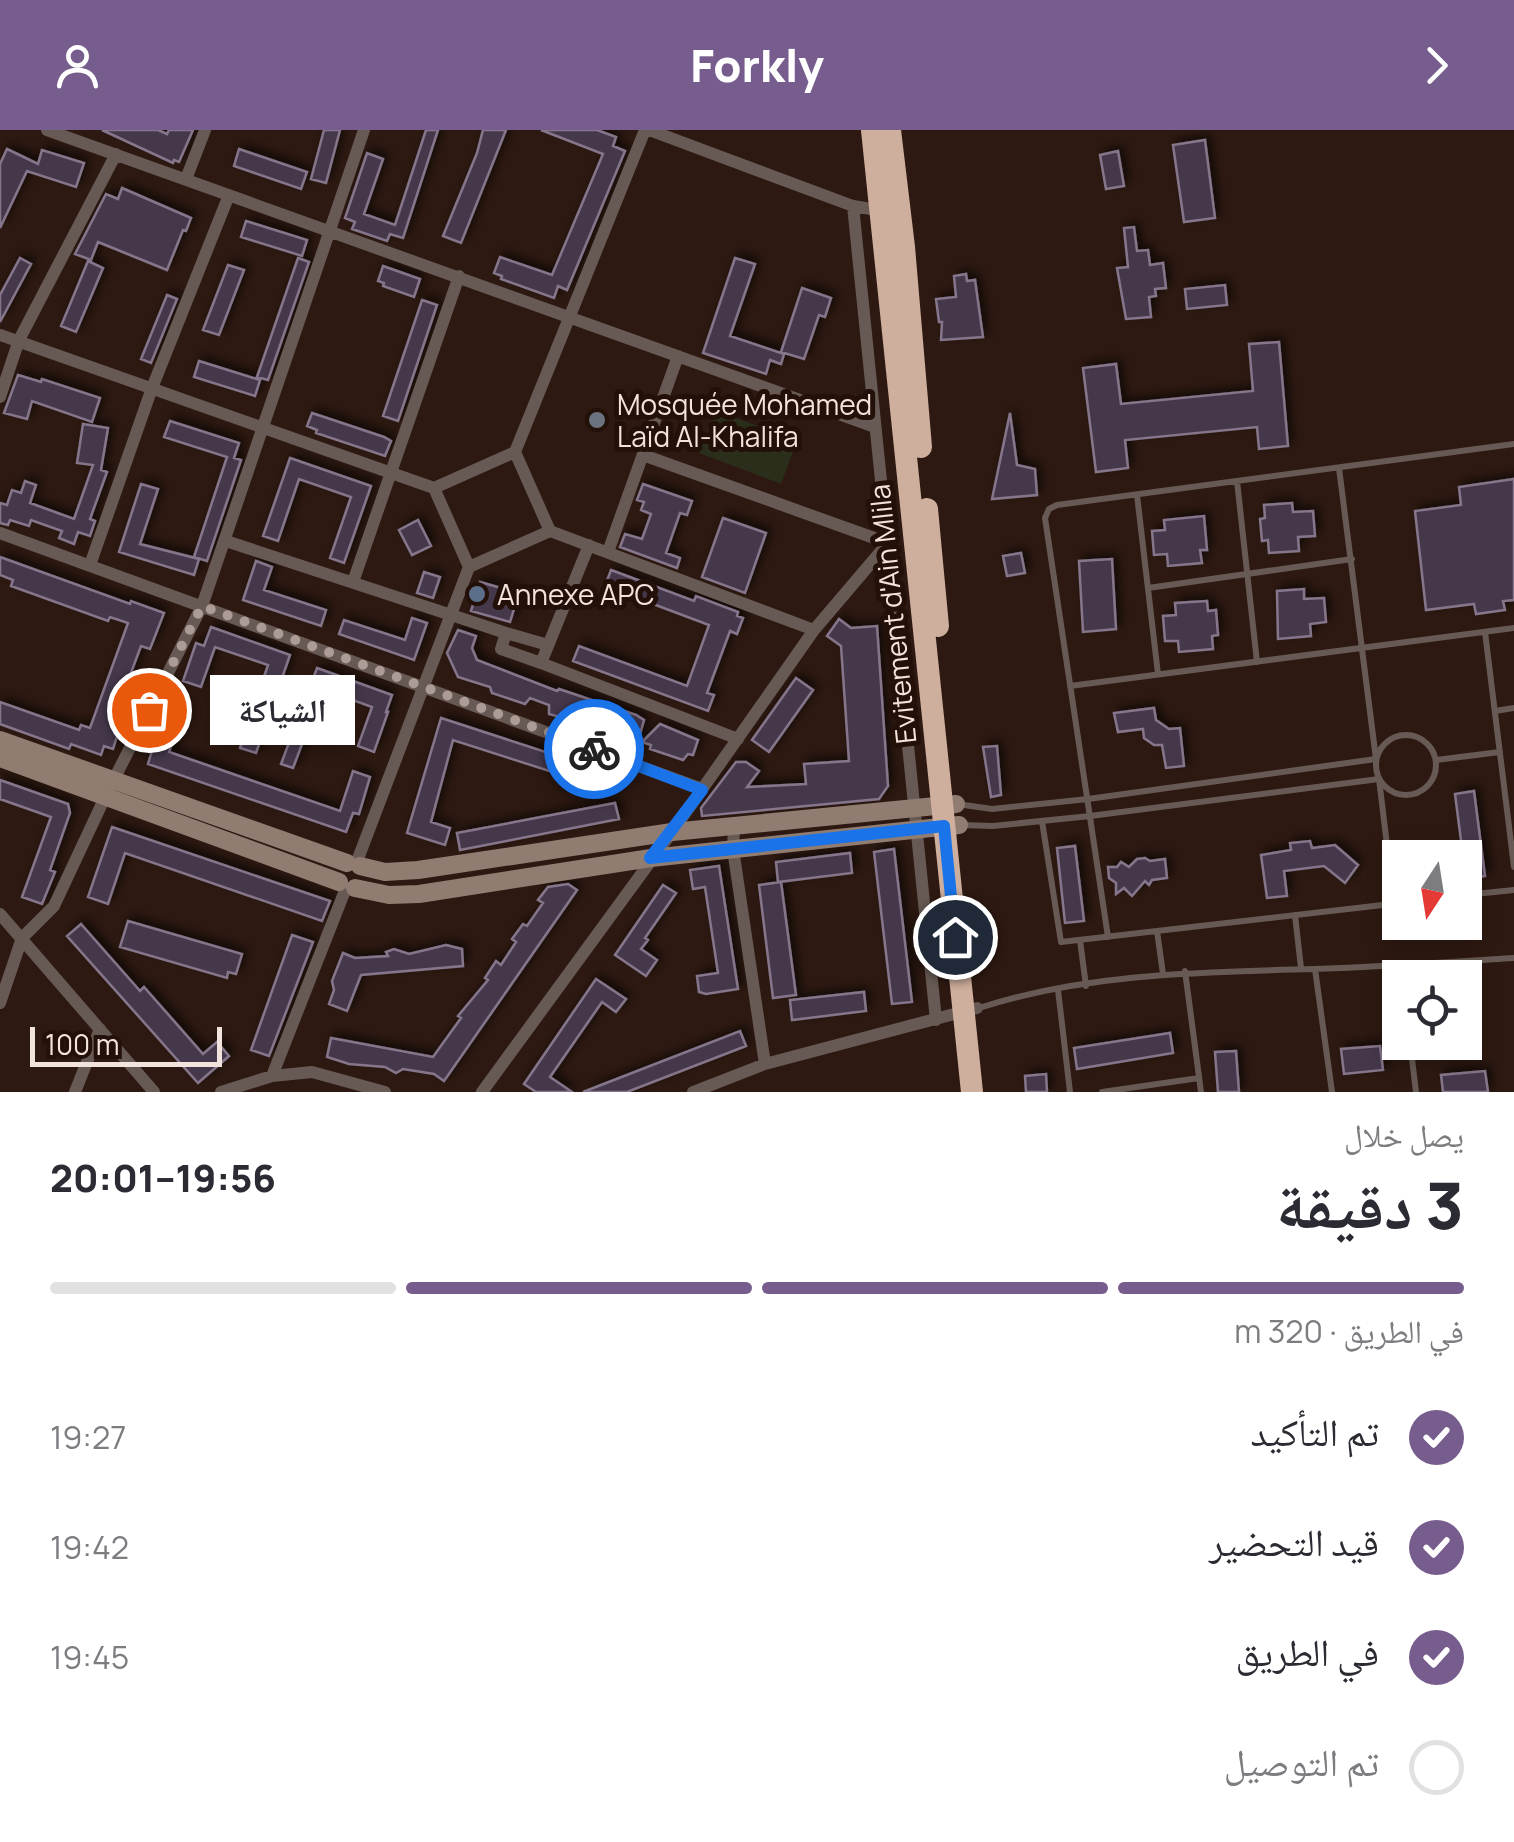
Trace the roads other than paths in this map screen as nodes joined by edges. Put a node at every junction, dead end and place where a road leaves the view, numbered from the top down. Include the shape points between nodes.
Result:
1 (47, 130) edge
2 (205, 130) edge
3 (364, 130) edge
4 (647, 130) edge
5 (872, 130) edge
6 (890, 130) edge
7 (116, 154) junction
8 (186, 179) junction
9 (229, 194) junction
10 (854, 206) junction
11 (889, 211) junction
12 (331, 231) junction
13 (459, 276) junction
14 (570, 316) junction
15 (0, 335) edge
16 (19, 340) junction
17 (678, 356) junction
18 (152, 388) junction
19 (0, 397) edge
20 (262, 427) junction
21 (875, 427) junction
22 (1514, 444) edge
23 (515, 452) junction
24 (642, 455) junction
25 (1339, 468) junction
26 (392, 474) junction
27 (1237, 481) junction
28 (434, 488) junction
29 (1137, 495) junction
30 (550, 531) junction
31 (0, 533) edge
32 (226, 541) junction
33 (888, 543) junction
34 (589, 545) junction
35 (608, 552) junction
36 (1352, 559) junction
37 (90, 566) junction
38 (469, 567) junction
39 (1248, 574) junction
40 (353, 582) junction
41 (1148, 588) junction
42 (202, 606) junction
43 (452, 614) junction
44 (1514, 628) edge
45 (814, 630) junction
46 (1485, 632) junction
47 (506, 633) junction
48 (548, 645) junction
49 (1364, 648) junction
50 (1257, 662) junction
51 (540, 663) junction
52 (1158, 674) junction
53 (424, 686) junction
54 (1070, 686) junction
55 (1514, 708) edge
56 (1495, 711) junction
57 (738, 739) junction
58 (0, 740) edge
59 (1500, 752) junction
60 (0, 758) edge
61 (1376, 759) junction
62 (1436, 760) junction
63 (1379, 779) junction
64 (110, 787) junction
65 (702, 790) junction
66 (1088, 799) junction
67 (915, 808) junction
68 (950, 815) junction
69 (1090, 816) junction
70 (1042, 821) junction
71 (734, 828) junction
72 (918, 829) junction
73 (672, 832) junction
74 (1388, 840) edge
75 (733, 849) junction
76 (650, 858) junction
77 (354, 864) junction
78 (1514, 867) edge
79 (347, 886) junction
80 (1514, 890) edge
81 (1482, 893) edge
82 (1382, 905) edge
83 (0, 914) edge
84 (1294, 915) junction
85 (1157, 931) junction
86 (1108, 937) junction
87 (22, 938) junction
88 (1080, 940) junction
89 (1514, 958) edge
90 (1482, 960) edge
91 (1382, 967) edge
92 (1301, 969) junction
93 (1316, 969) junction
94 (1185, 972) junction
95 (1163, 974) junction
96 (1086, 986) junction
97 (1058, 990) junction
98 (0, 1004) edge
99 (970, 1011) junction
100 (936, 1020) junction
101 (100, 1029) junction
102 (1412, 1060) edge
103 (766, 1064) junction
104 (272, 1076) junction
105 (1199, 1078) junction
106 (74, 1092) edge
107 (154, 1092) edge
108 (220, 1092) edge
109 (385, 1092) edge
110 (482, 1092) edge
111 (694, 1092) edge
112 (972, 1092) edge
113 (987, 1092) edge
114 (1070, 1092) edge
115 (1102, 1092) edge
116 (1201, 1092) edge
117 (1332, 1092) edge
118 (1416, 1092) edge

1 - 7 street
2 - 8 street
3 - 12 street
4 - 10 street
4 - 14 street
5 - 11 highway, Evitement d'Ain Mlila
6 - 11 highway, Evitement d'Ain Mlila
7 - 8 street
7 - 16 street
8 - 9 street
9 - 12 street
9 - 18 street
10 - 11 street
10 - 21 street
11 - 68 highway, Evitement d'Ain Mlila
12 - 13 street
12 - 20 street
13 - 14 street
13 - 26 street
14 - 17 street
14 - 23 street
15 - 16 street
16 - 18 street
16 - 19 street
17 - 21 street
17 - 24 street
18 - 20 street
18 - 37 street
20 - 26 street
20 - 32 street
21 - 33 street
22 - 25 lane
23 - 28 street
23 - 30 street
24 - 33 street
24 - 35 street
25 - 27 lane
25 - 36 lane
26 - 28 street
26 - 40 street
27 - 29 lane
27 - 39 lane
28 - 38 street
29 - 41 lane
29 - 54 lane via 1058,506 1045,518
30 - 34 street
30 - 38 street
31 - 37 street
32 - 40 street
32 - 42 street
33 - 45 street
33 - 67 street
34 - 35 street
34 - 48 street
35 - 45 street
36 - 39 lane
36 - 49 lane
37 - 42 street
38 - 43 street
39 - 41 lane
39 - 50 lane
40 - 43 street
41 - 52 lane
42 - 53 street
42 - 64 street
43 - 47 street
43 - 53 street
44 - 46 lane
45 - 57 street
46 - 49 lane
46 - 56 lane
47 - 48 street
47 - 51 street via 501,650
48 - 51 street
49 - 50 lane
49 - 61 lane
50 - 52 lane
51 - 57 street
52 - 54 lane
53 - 65 street
53 - 77 street
54 - 66 lane
55 - 56 lane
56 - 59 lane
57 - 65 street
58 - 64 street
59 - 62 lane
59 - 78 lane
60 - 64 street
61 - 62 lane via 1387,742 1406,735 1426,742
61 - 63 lane
61 - 66 lane
62 - 63 lane via 1432,780 1416,793 1394,793
63 - 69 lane
63 - 74 lane
64 - 77 street
64 - 79 street
64 - 87 street via 54,906
65 - 73 street
66 - 68 lane
66 - 69 lane
67 - 68 street
67 - 71 street
67 - 72 street
68 - 70 lane via 993,826
68 - 72 street
68 - 99 highway, Evitement d'Ain Mlila
69 - 70 lane
69 - 86 lane
70 - 88 lane via 1061,942
71 - 73 street
71 - 75 street
72 - 75 street
72 - 100 street
73 - 76 street
73 - 77 street via 418,870 385,872
75 - 76 street
75 - 103 street
76 - 79 street via 419,894
76 - 110 street
77 - 79 street via 364,879
79 - 104 street
80 - 81 lane
82 - 84 lane
83 - 87 street
84 - 85 lane
84 - 92 lane
85 - 86 lane
85 - 95 lane
86 - 88 lane
87 - 98 street
87 - 101 street
88 - 96 lane
89 - 90 lane
91 - 93 lane
92 - 93 lane
92 - 94 lane
93 - 117 lane
94 - 95 lane
94 - 105 lane
95 - 96 lane
96 - 97 lane
97 - 99 lane
97 - 114 lane
99 - 100 street
99 - 112 highway, Evitement d'Ain Mlila
99 - 113 highway, Evitement d'Ain Mlila
100 - 103 street
101 - 106 street
101 - 107 street
102 - 118 lane
103 - 111 street
104 - 108 street
104 - 109 street via 312,1072
105 - 115 lane
105 - 116 lane

